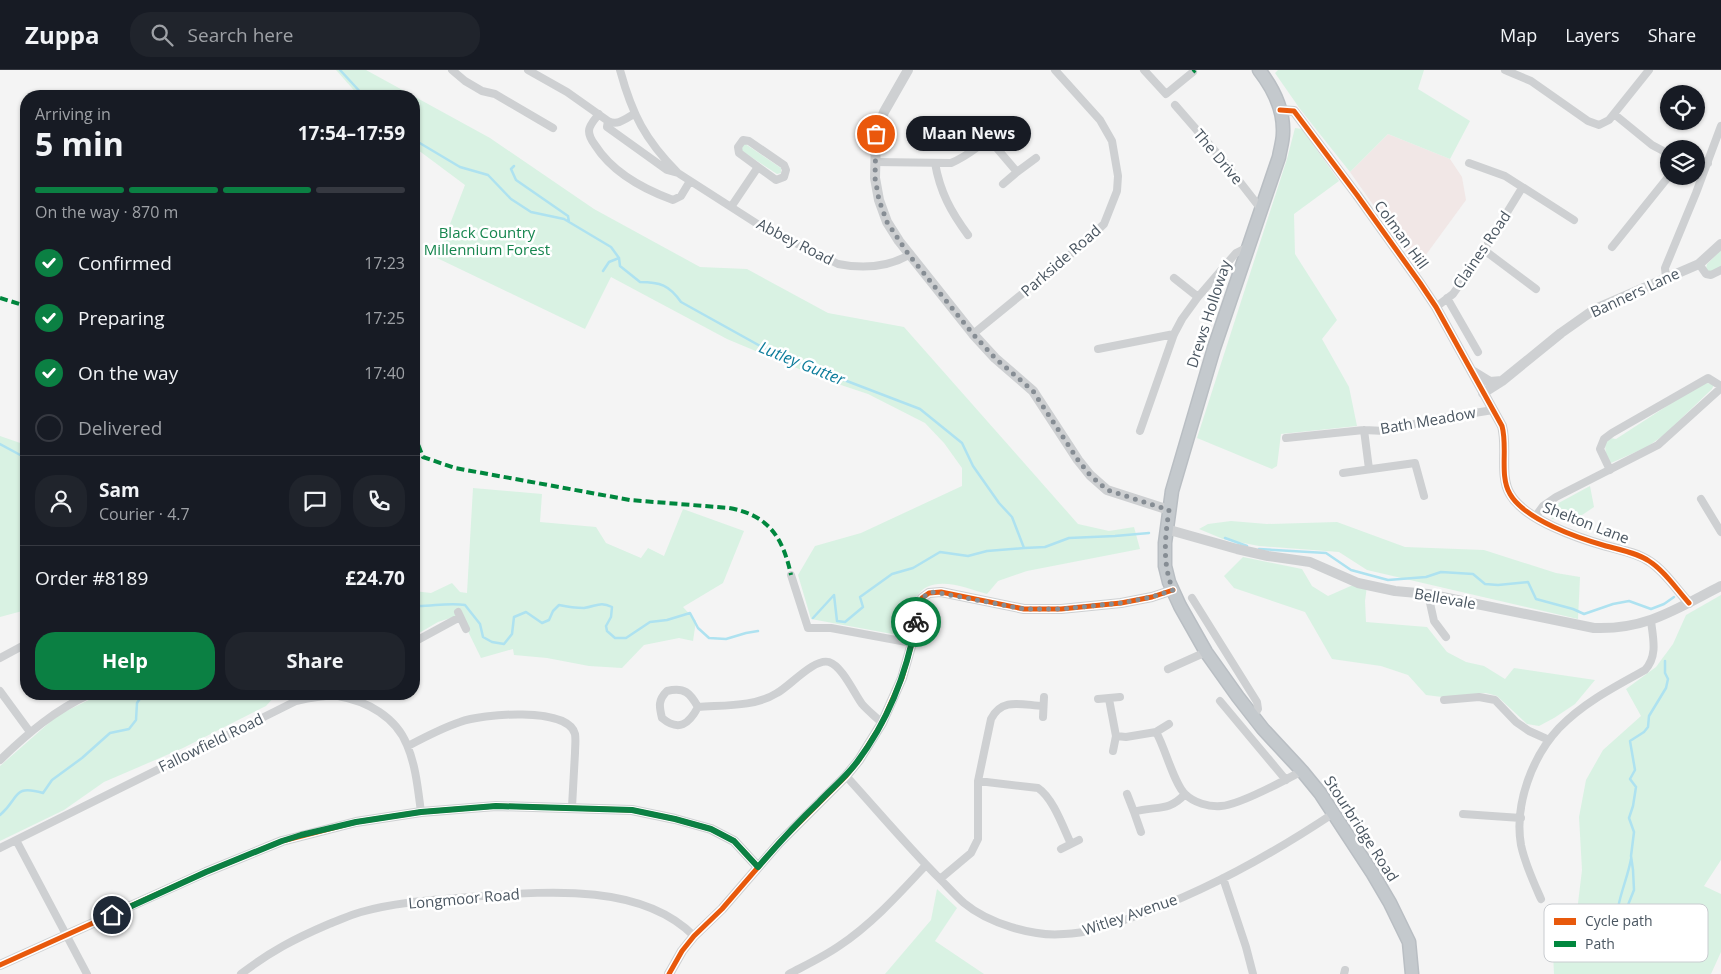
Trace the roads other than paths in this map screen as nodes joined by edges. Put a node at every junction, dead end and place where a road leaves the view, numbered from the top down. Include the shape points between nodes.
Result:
1 (452, 70) edge
2 (528, 70) edge
3 (620, 70) edge
4 (908, 70) edge
5 (1054, 70) edge
6 (1144, 70) edge
7 (1259, 70) edge
8 (1505, 70) edge
9 (1649, 70) edge
10 (1193, 72) dead end
11 (1175, 105) dead end
12 (1280, 110) junction
13 (599, 114) junction
14 (634, 114) junction
15 (1614, 114) junction
16 (608, 120) junction
17 (1006, 122) dead end
18 (1721, 126) edge
19 (553, 128) dead end
20 (989, 139) junction
21 (1660, 149) edge
22 (1036, 158) dead end
23 (875, 162) junction
24 (935, 163) junction
25 (1469, 163) dead end
26 (1705, 163) edge
27 (1708, 163) junction
28 (758, 167) junction
29 (678, 172) junction
30 (1017, 172) junction
31 (690, 180) junction
32 (1003, 184) dead end
33 (1662, 185) edge
34 (1522, 188) junction
35 (731, 207) junction
36 (1261, 209) junction
37 (1574, 220) dead end
38 (968, 235) dead end
39 (1721, 244) edge
40 (1248, 247) junction
41 (1612, 247) dead end
42 (1484, 250) junction
43 (909, 255) junction
44 (1699, 264) junction
45 (1721, 270) edge
46 (1174, 278) dead end
47 (1666, 278) junction
48 (1536, 289) dead end
49 (1198, 297) junction
50 (1447, 298) junction
51 (1436, 307) junction
52 (973, 334) junction
53 (1174, 334) junction
54 (1098, 349) dead end
55 (1478, 352) dead end
56 (1469, 369) junction
57 (1502, 381) junction
58 (1721, 387) edge
59 (1483, 393) junction
60 (1493, 410) junction
61 (1364, 430) junction
62 (1140, 431) dead end
63 (1286, 438) dead end
64 (1369, 469) junction
65 (1610, 470) junction
66 (1343, 472) dead end
67 (1424, 496) dead end
68 (1701, 499) dead end
69 (1169, 510) junction
70 (1535, 517) junction
71 (1166, 529) junction
72 (1721, 532) edge
73 (790, 575) dead end
74 (1721, 586) edge
75 (1173, 590) junction
76 (1428, 594) junction
77 (1192, 598) dead end
78 (1689, 603) junction
79 (1651, 621) junction
80 (466, 629) dead end
81 (1446, 637) dead end
82 (420, 638) edge
83 (912, 643) junction
84 (20, 647) edge
85 (1206, 652) junction
86 (0, 658) edge
87 (1168, 669) dead end
88 (0, 691) edge
89 (1044, 697) dead end
90 (1120, 697) dead end
91 (1098, 699) dead end
92 (78, 700) edge
93 (301, 700) edge
94 (352, 700) edge
95 (365, 700) edge
96 (1109, 700) junction
97 (1444, 700) dead end
98 (1220, 701) dead end
99 (364, 703) junction
100 (1043, 706) junction
101 (698, 707) junction
102 (1043, 717) dead end
103 (1253, 717) junction
104 (882, 723) junction
105 (1169, 724) dead end
106 (30, 732) junction
107 (1156, 732) junction
108 (1116, 736) junction
109 (1549, 740) junction
110 (408, 746) junction
111 (1113, 751) dead end
112 (0, 760) edge
113 (1302, 770) junction
114 (846, 776) junction
115 (978, 780) junction
116 (1286, 780) junction
117 (1126, 794) dead end
118 (1184, 794) junction
119 (572, 807) junction
120 (421, 812) junction
121 (1134, 812) junction
122 (1334, 813) junction
123 (1464, 814) dead end
124 (1521, 818) junction
125 (1141, 832) dead end
126 (16, 840) junction
127 (1079, 840) dead end
128 (1071, 844) junction
129 (0, 848) edge
130 (1061, 849) dead end
131 (926, 865) junction
132 (758, 867) junction
133 (1223, 878) junction
134 (940, 879) junction
135 (1542, 899) dead end
136 (67, 935) junction
137 (694, 936) junction
138 (0, 965) edge
139 (87, 974) edge
140 (241, 974) edge
141 (669, 974) edge
142 (789, 974) edge
143 (1253, 974) edge
144 (1412, 974) edge

1 - 19 street via 482,91 495,94
2 - 13 street, Abbey Road
3 - 14 street
4 - 23 street via 879,123
5 - 52 street, Parkside Road via 1100,120 1112,142 1118,176 1117,191 1104,224
6 - 10 street via 1166,94
7 - 12 highway, Drews Holloway via 1276,97
8 - 15 street via 1531,81 1594,124 1604,123
9 - 15 street
11 - 36 street, The Drive
12 - 36 highway, Drews Holloway via 1284,134
12 - 51 street, Colman Hill via 1294,111 1305,124
13 - 16 street, Abbey Road
13 - 31 street via 590,126 591,138 612,166 627,177 673,200 681,196
14 - 16 street via 619,123
14 - 29 street via 663,158
15 - 21 street
16 - 29 street, Abbey Road via 608,127 667,170
17 - 20 street
18 - 27 street
20 - 24 street via 951,163
20 - 30 street
22 - 30 street
23 - 24 street
23 - 43 street via 879,200 887,222
24 - 38 street via 945,198
25 - 34 street via 1505,176
26 - 27 street
27 - 47 street via 1665,268
28 - 28 street via 739,153 738,147 743,140 784,165 786,170 784,177 776,180
28 - 35 street
29 - 31 street, Abbey Road
30 - 32 street
31 - 35 street, Abbey Road
33 - 41 street
34 - 37 street
34 - 42 street, Claines Road
35 - 43 street, Abbey Road via 759,225 838,264 876,267
36 - 40 highway, Drews Holloway
39 - 44 street, Banners Lane
40 - 49 street via 1236,253
40 - 69 highway, Drews Holloway via 1214,348
42 - 48 street
42 - 50 street, Claines Road
43 - 52 street
44 - 45 street via 1706,274
44 - 47 street, Banners Lane
46 - 49 street
47 - 57 street, Banners Lane via 1595,309
49 - 53 street
50 - 51 street, Claines Road
50 - 55 street
51 - 56 street, Colman Hill
52 - 69 street via 1033,391 1078,460 1097,482 1118,495
53 - 54 street
53 - 62 street
56 - 57 street via 1490,382
56 - 59 street, Colman Hill
57 - 59 street, Banners Lane
58 - 65 street via 1658,445
58 - 65 street via 1708,378 1612,433 1604,439 1600,449
59 - 60 street, Shelton Lane
60 - 61 street, Bath Meadow via 1386,431
60 - 70 street, Shelton Lane via 1504,434 1506,486 1518,504
61 - 63 street, Bath Meadow
61 - 64 street, Bath Meadow
64 - 66 street
64 - 67 street via 1415,463
65 - 70 street via 1556,497
68 - 72 street
69 - 71 highway, Drews Holloway
70 - 78 street, Shelton Lane via 1649,561
71 - 75 highway, Stourbridge Road via 1165,560
71 - 76 street, Bellevale via 1236,549 1310,562 1358,583
73 - 83 street via 808,628 831,628
74 - 78 street, Bellevale
75 - 83 street via 1121,603 1061,609 1024,609 934,592 922,598
75 - 85 highway, Stourbridge Road
76 - 79 street, Bellevale via 1594,628 1613,629
76 - 81 street via 1434,621
77 - 103 street via 1257,702 1258,709
78 - 79 street, Bellevale
79 - 109 street via 1654,648 1649,666 1581,708
80 - 82 street via 459,614
83 - 104 street via 902,678
84 - 86 street
85 - 87 street
85 - 103 highway, Stourbridge Road
88 - 106 street
89 - 100 street
90 - 96 street
91 - 96 street
92 - 106 street
93 - 126 street, Fallowfield Road
94 - 99 street, Fallowfield Road
95 - 99 street
96 - 108 street
97 - 109 street via 1479,697 1495,700 1516,722
98 - 116 street
99 - 110 street, Fallowfield Road via 392,722
100 - 102 street
100 - 115 street via 1009,704 994,711
101 - 101 street via 692,719 680,726 662,718 659,704 667,691 678,690 685,691
101 - 104 street via 761,700 778,693 813,665 829,662
103 - 113 highway, Stourbridge Road
104 - 114 street
105 - 107 street
106 - 112 street
107 - 108 street
107 - 118 street
108 - 111 street
109 - 124 street via 1528,782
110 - 119 street via 460,721 474,718 502,715 559,719 575,733
110 - 120 street, Fallowfield Road
113 - 116 street
113 - 122 highway, Stourbridge Road
114 - 131 street, Witley Avenue
114 - 132 street
115 - 128 street via 1044,791
115 - 134 street via 978,839 971,853
116 - 118 street via 1222,806 1201,803
117 - 121 street
118 - 121 street via 1180,800 1164,808
119 - 120 street via 496,806
119 - 132 street via 632,810 711,829 734,841
120 - 136 street via 356,822 282,841
121 - 125 street
122 - 133 street, Witley Avenue via 1270,854
122 - 144 highway, Stourbridge Road via 1402,926 1409,942
123 - 124 street
124 - 135 street via 1525,860
126 - 129 street, Fallowfield Road
126 - 136 street
127 - 128 street
128 - 130 street
131 - 134 street, Witley Avenue
131 - 142 street via 862,929 840,946
132 - 137 street
133 - 134 street, Witley Avenue via 1156,909 1092,930 1058,934 1035,933 983,915 965,904
133 - 143 street
136 - 138 street
136 - 139 street
137 - 140 street, Longmoor Road via 681,923 632,902 614,898 546,893 436,900 359,912 283,945
137 - 141 street

